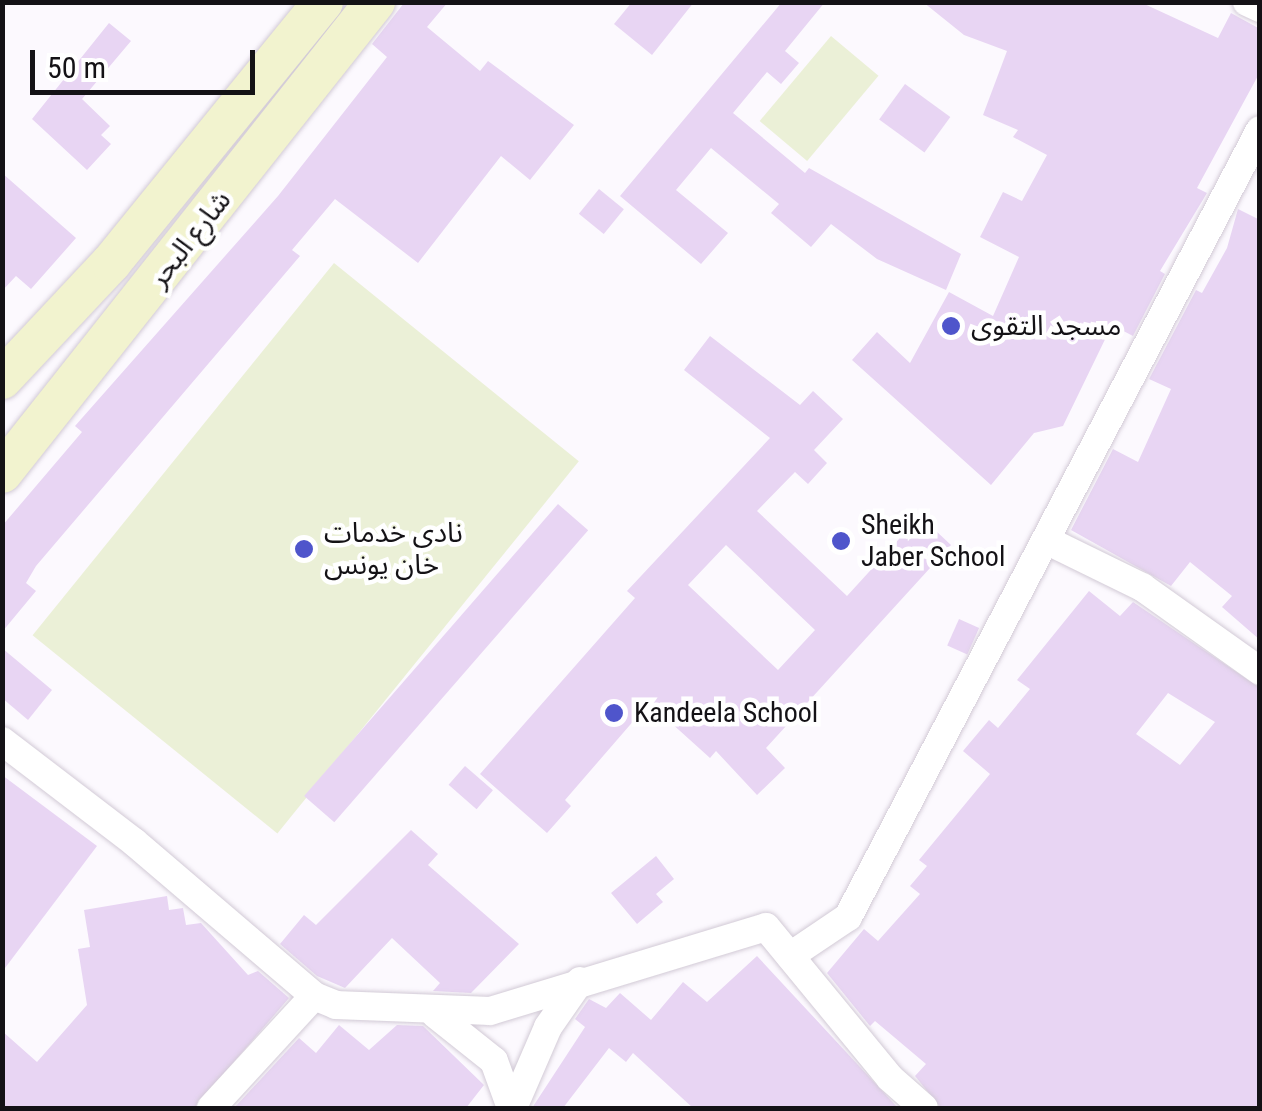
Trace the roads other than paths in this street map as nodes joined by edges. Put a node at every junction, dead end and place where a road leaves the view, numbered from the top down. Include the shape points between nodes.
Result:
1 (323, 2) edge
2 (375, 2) edge
3 (1247, 2) edge
4 (1260, 8) edge
5 (1260, 130) edge
6 (2, 379) edge
7 (2, 473) edge
8 (1048, 541) junction
9 (1260, 671) edge
10 (2, 741) edge
11 (790, 956) junction
12 (580, 981) junction
13 (314, 996) junction
14 (435, 1014) junction
15 (212, 1108) edge
16 (512, 1108) edge
17 (924, 1108) edge

1 - 6 main road, شارع البحر via 111,263
2 - 7 main road, شارع البحر
3 - 4 street
5 - 8 street
8 - 9 street via 1142,587
8 - 11 street via 848,917
10 - 13 street via 134,842
11 - 12 street via 766,927
11 - 17 street via 890,1078
12 - 14 street via 490,1012
12 - 16 street via 548,1026
13 - 14 street via 336,1005
13 - 15 street
14 - 16 street via 494,1061

